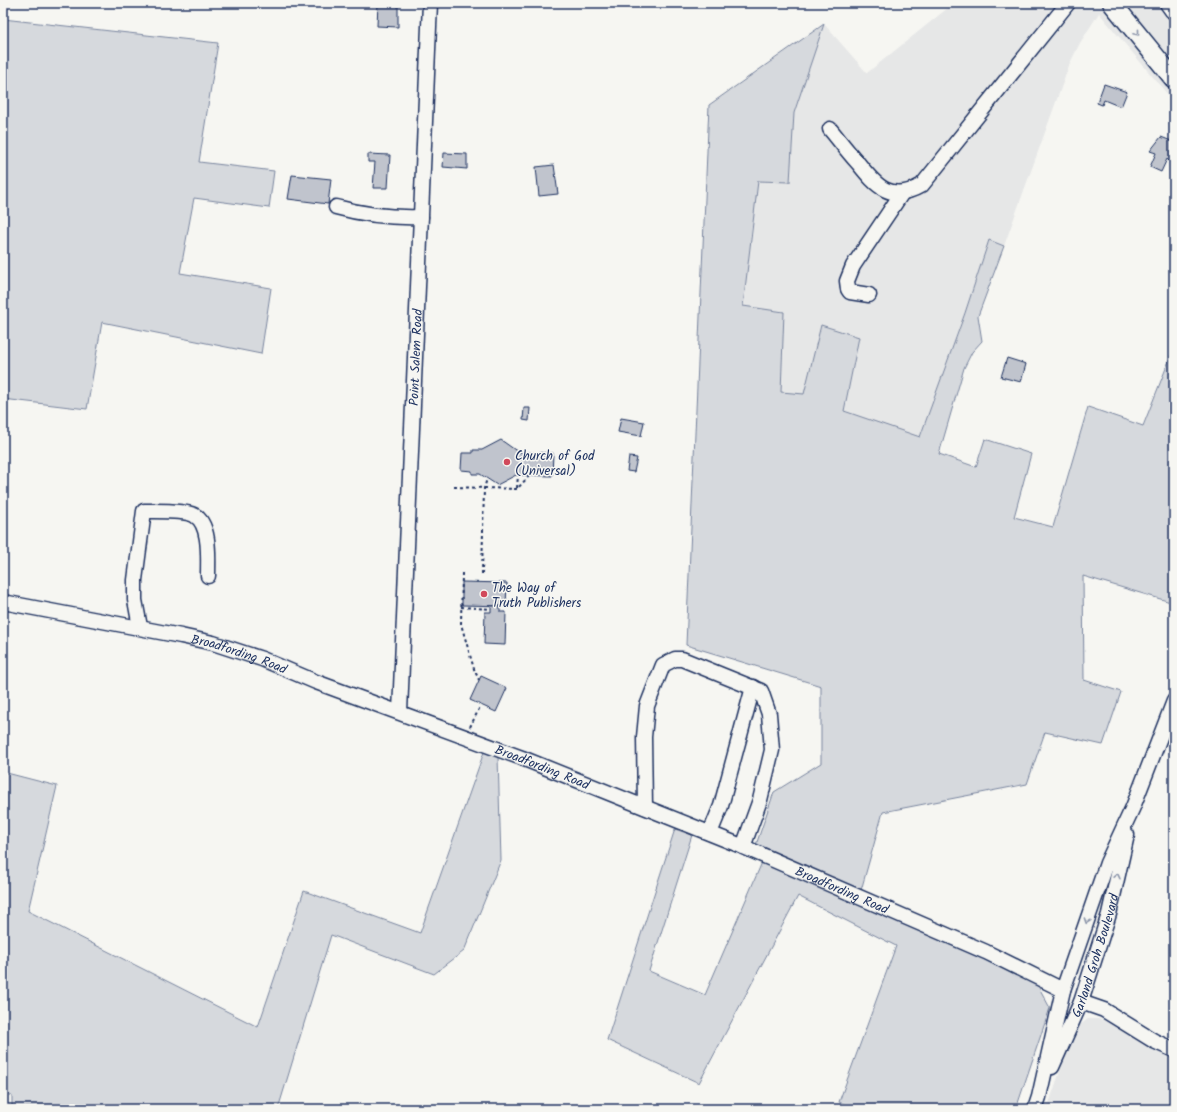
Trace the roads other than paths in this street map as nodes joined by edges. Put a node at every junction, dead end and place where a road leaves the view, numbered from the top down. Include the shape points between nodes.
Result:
1 (430, 3) edge
2 (1068, 3) edge
3 (1112, 3) edge
4 (1169, 3) edge
5 (1174, 10) edge
6 (1174, 79) edge
7 (830, 129) dead end
8 (902, 193) junction
9 (336, 207) dead end
10 (421, 217) junction
11 (869, 295) dead end
12 (208, 576) dead end
13 (3, 602) edge
14 (140, 627) junction
15 (753, 687) junction
16 (1174, 701) edge
17 (400, 712) junction
18 (644, 807) junction
19 (1133, 807) junction
20 (710, 833) junction
21 (743, 846) junction
22 (1108, 914) junction
23 (1063, 990) junction
24 (1081, 1002) junction
25 (1174, 1050) edge
26 (1057, 1056) junction
27 (1037, 1103) edge

1 - 10 street, Point Salem Road
2 - 8 street via 922,185
3 -> 6 main road
4 - 5 main road
7 - 8 street via 880,187
8 - 11 street via 853,266 847,281 850,292
9 - 10 street via 386,217
10 - 17 street, Point Salem Road
12 - 14 street via 207,544 201,521 194,515 184,512 144,510 135,580 135,600
13 - 14 street, Broadfording Road
14 - 17 street, Broadfording Road via 227,648
15 - 18 street via 682,660 675,659 664,665 647,706 644,737
15 - 20 street via 721,806
15 - 21 street via 761,691 765,698 772,750 760,800
16 - 19 street, Garland Groh Boulevard
17 - 18 street, Broadfording Road
18 - 20 street, Broadfording Road
22 -> 19 street, Garland Groh Boulevard
19 -> 23 street, Garland Groh Boulevard via 1107,863
20 - 21 street, Broadfording Road
21 - 23 street, Broadfording Road via 986,952
22 - 23 street
22 - 24 street, Garland Groh Boulevard
23 - 26 street
23 - 27 street, Garland Groh Boulevard
24 - 25 street via 1104,1010 1154,1041
24 - 26 street, Garland Groh Boulevard
26 - 27 street, Garland Groh Boulevard

